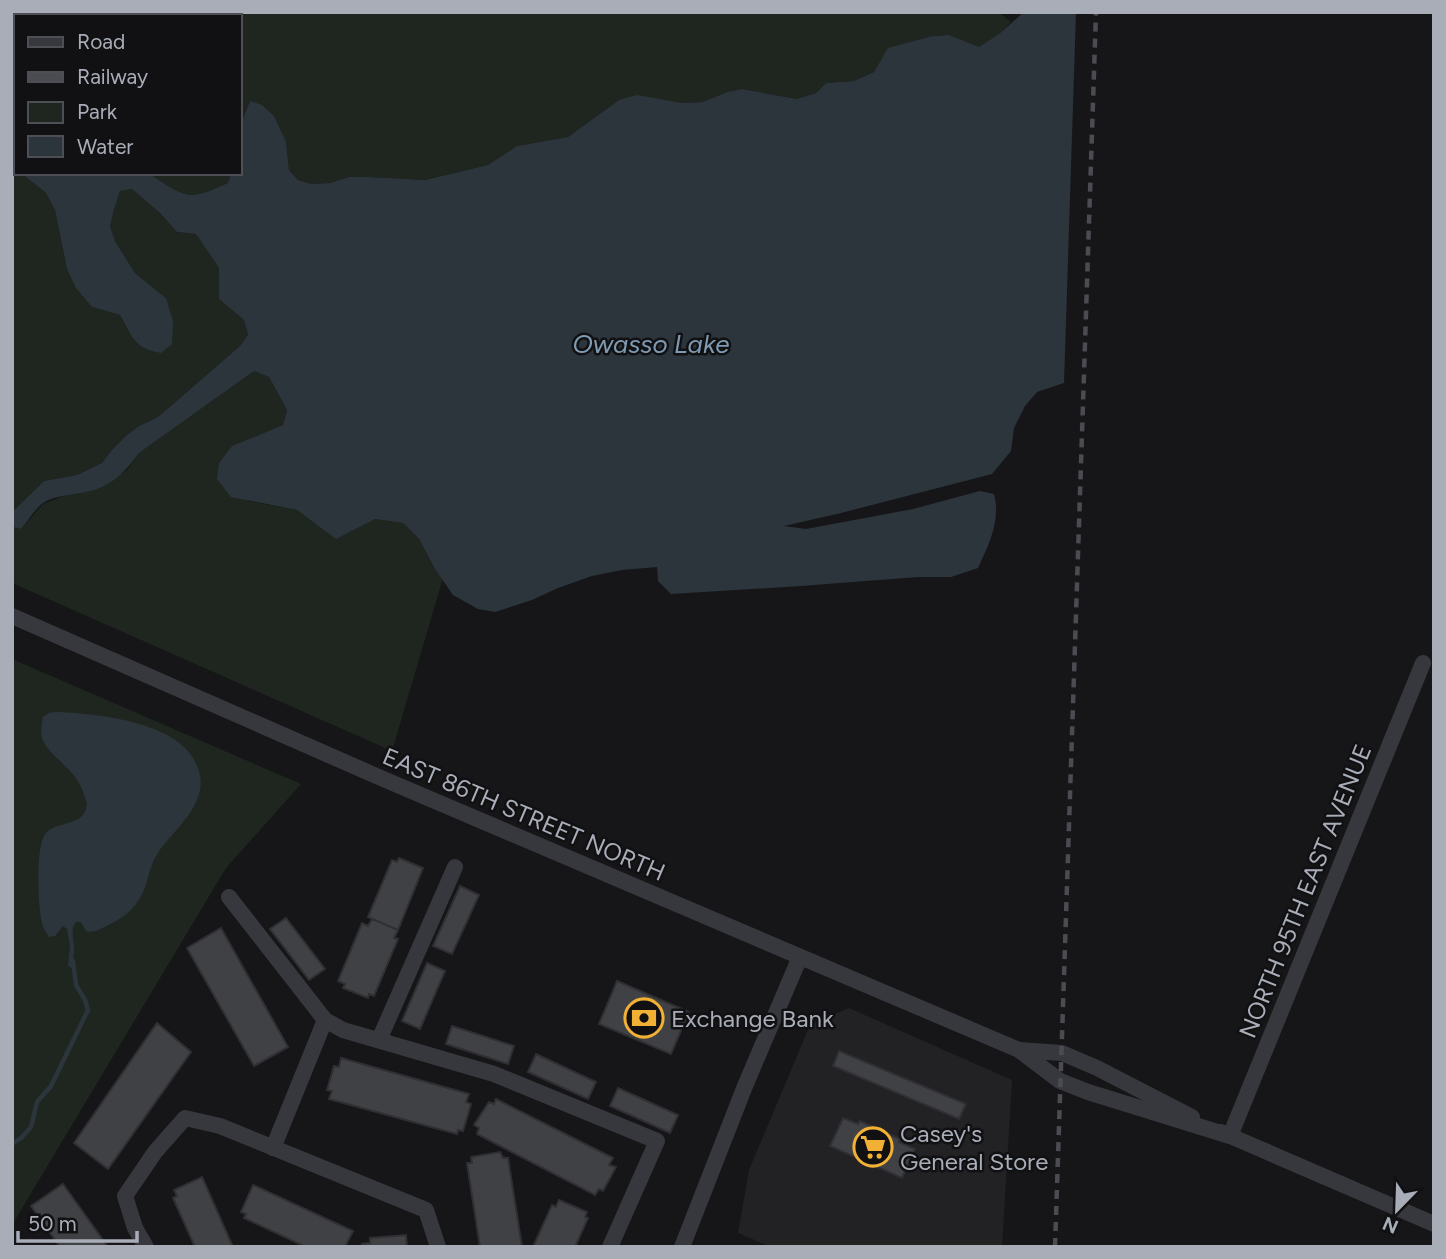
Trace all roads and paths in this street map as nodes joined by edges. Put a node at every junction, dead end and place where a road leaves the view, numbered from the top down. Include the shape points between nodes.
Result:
1 (12, 616) edge
2 (1423, 663) dead end
3 (455, 867) dead end
4 (229, 897) dead end
5 (800, 957) junction
6 (325, 1020) junction
7 (379, 1040) junction
8 (1019, 1050) junction
9 (1230, 1136) junction
10 (272, 1148) junction
11 (1434, 1224) edge
12 (146, 1247) edge
13 (438, 1247) edge
14 (610, 1247) edge
15 (682, 1247) edge

1 - 5 street, EAST 86TH STREET NORTH
2 - 9 street, NORTH 95TH EAST AVENUE
3 - 7 street
4 - 6 street
5 - 8 street, EAST 86TH STREET NORTH
5 - 15 street
6 - 7 street
6 - 10 street
7 - 14 street via 494,1074 657,1141
8 - 9 street, EAST 86TH STREET NORTH via 1060,1082
8 - 9 street, EAST 86TH STREET NORTH via 1062,1053
9 - 11 street, EAST 86TH STREET NORTH
10 - 12 street via 219,1126 185,1118 125,1196
10 - 13 street via 426,1210

